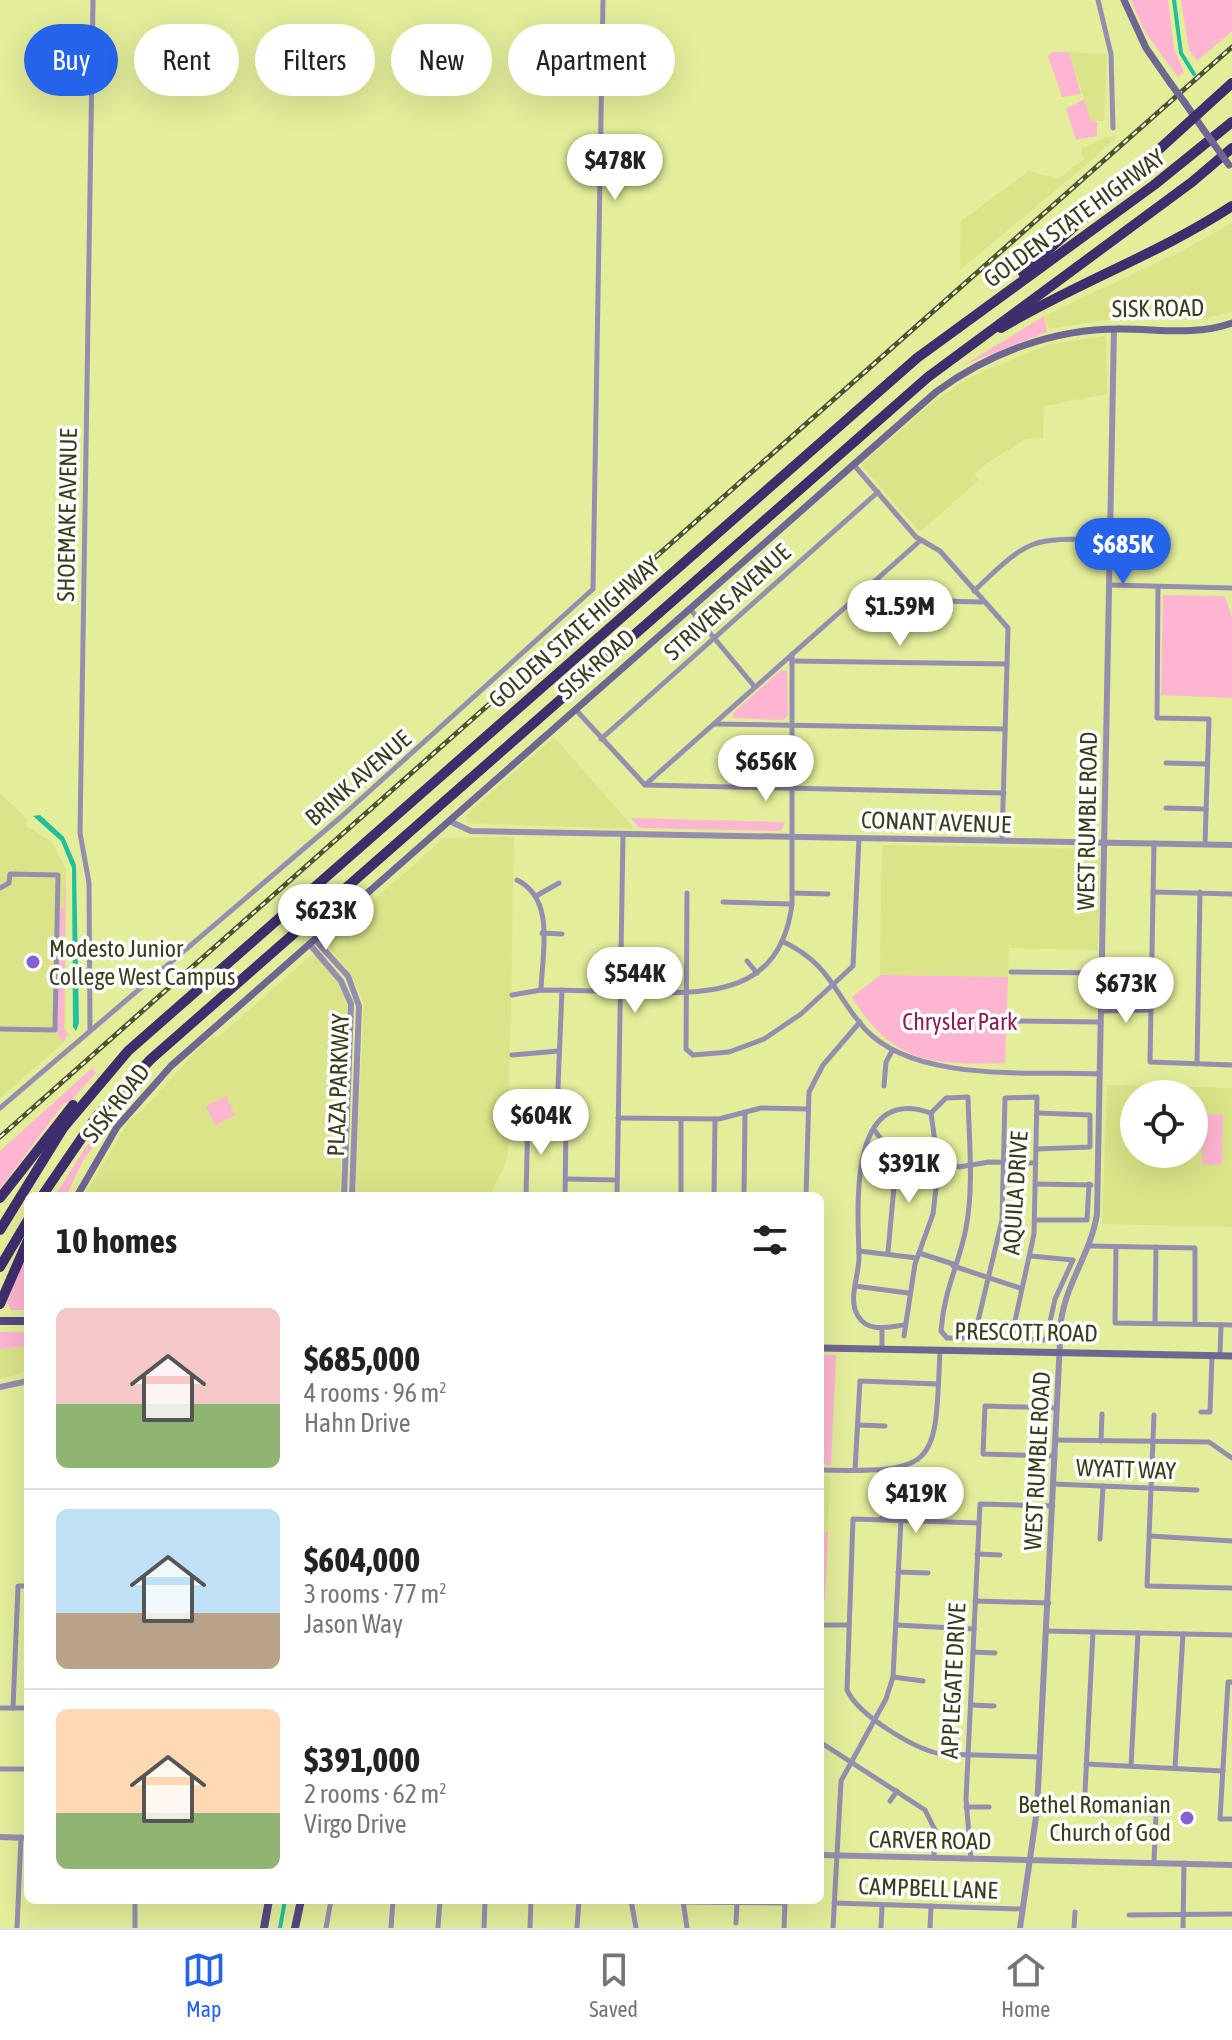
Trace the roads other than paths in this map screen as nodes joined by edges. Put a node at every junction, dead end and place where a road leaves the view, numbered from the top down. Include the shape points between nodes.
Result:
1 (93, 0) edge
2 (603, 0) edge
3 (1098, 0) edge
4 (1124, 0) edge
5 (1232, 83) edge
6 (1194, 116) junction
7 (1232, 122) edge
8 (1113, 128) dead end
9 (1232, 148) edge
10 (1230, 168) edge
11 (1232, 206) edge
12 (1232, 323) edge
13 (1114, 329) junction
14 (917, 358) junction
15 (945, 362) junction
16 (853, 464) junction
17 (878, 492) junction
18 (921, 540) junction
19 (1109, 540) junction
20 (1108, 585) junction
21 (1158, 587) junction
22 (1232, 588) edge
23 (974, 591) junction
24 (855, 599) junction
25 (983, 602) junction
26 (690, 609) junction
27 (713, 638) junction
28 (792, 658) junction
29 (1007, 664) junction
30 (754, 686) junction
31 (575, 709) junction
32 (714, 724) junction
33 (791, 726) junction
34 (1005, 729) junction
35 (601, 739) junction
36 (1166, 763) dead end
37 (1207, 764) junction
38 (645, 785) junction
39 (790, 790) junction
40 (1004, 793) junction
41 (1166, 808) dead end
42 (1206, 809) junction
43 (449, 821) junction
44 (623, 834) junction
45 (790, 836) junction
46 (859, 838) junction
47 (1002, 842) junction
48 (1154, 843) junction
49 (1105, 844) junction
50 (1205, 844) junction
51 (1232, 845) edge
52 (517, 880) dead end
53 (559, 883) dead end
54 (0, 888) edge
55 (1153, 892) junction
56 (1200, 892) junction
57 (687, 893) dead end
58 (792, 893) junction
59 (828, 894) dead end
60 (1232, 894) edge
61 (536, 896) junction
62 (723, 902) dead end
63 (792, 904) junction
64 (542, 933) junction
65 (562, 934) dead end
66 (782, 941) junction
67 (314, 943) junction
68 (747, 961) dead end
69 (1011, 972) dead end
70 (757, 973) junction
71 (1102, 973) junction
72 (836, 985) junction
73 (541, 990) junction
74 (562, 990) junction
75 (620, 993) junction
76 (686, 993) junction
77 (512, 995) dead end
78 (1151, 1010) junction
79 (1102, 1011) junction
80 (1010, 1021) dead end
81 (860, 1022) junction
82 (1101, 1022) junction
83 (0, 1029) edge
84 (90, 1031) junction
85 (559, 1051) junction
86 (892, 1051) junction
87 (512, 1055) dead end
88 (151, 1059) junction
89 (1197, 1064) junction
90 (1232, 1065) edge
91 (1100, 1074) junction
92 (99, 1082) junction
93 (884, 1086) dead end
94 (561, 1102) junction
95 (0, 1108) edge
96 (808, 1109) junction
97 (931, 1113) junction
98 (1038, 1113) junction
99 (745, 1114) junction
100 (618, 1118) junction
101 (715, 1119) junction
102 (681, 1120) junction
103 (875, 1131) junction
104 (1037, 1149) junction
105 (897, 1154) junction
106 (928, 1158) junction
107 (939, 1162) junction
108 (1003, 1163) junction
109 (1036, 1163) junction
110 (969, 1165) junction
111 (566, 1179) junction
112 (617, 1180) junction
113 (1036, 1184) junction
114 (1093, 1185) junction
115 (45, 1192) edge
116 (52, 1192) edge
117 (79, 1192) edge
118 (344, 1192) edge
119 (352, 1192) edge
120 (526, 1192) edge
121 (565, 1192) edge
122 (617, 1192) edge
123 (681, 1192) edge
124 (714, 1192) edge
125 (744, 1192) edge
126 (806, 1192) edge
127 (0, 1198) edge
128 (1035, 1220) junction
129 (24, 1227) edge
130 (0, 1230) edge
131 (1090, 1246) junction
132 (1116, 1247) junction
133 (1156, 1247) junction
134 (24, 1249) edge
135 (859, 1251) junction
136 (888, 1252) junction
137 (918, 1255) junction
138 (1031, 1256) junction
139 (953, 1265) junction
140 (0, 1267) edge
141 (985, 1278) junction
142 (855, 1286) junction
143 (1020, 1288) junction
144 (908, 1293) junction
145 (0, 1304) edge
146 (0, 1321) edge
147 (24, 1321) edge
148 (1155, 1323) junction
149 (1195, 1324) junction
150 (904, 1325) junction
151 (1221, 1325) junction
152 (1232, 1325) edge
153 (882, 1328) junction
154 (904, 1336) dead end
155 (824, 1348) edge
156 (882, 1349) junction
157 (940, 1350) junction
158 (1060, 1352) junction
159 (1216, 1355) junction
160 (1232, 1356) edge
161 (24, 1382) edge
162 (938, 1384) junction
163 (0, 1387) edge
164 (1057, 1408) junction
165 (1201, 1412) dead end
166 (1102, 1414) dead end
167 (1154, 1415) dead end
168 (858, 1425) junction
169 (885, 1426) dead end
170 (1056, 1440) junction
171 (1101, 1441) junction
172 (1154, 1442) junction
173 (1055, 1456) junction
174 (1232, 1458) edge
175 (824, 1470) edge
176 (855, 1470) junction
177 (885, 1471) junction
178 (1054, 1484) junction
179 (1103, 1486) junction
180 (1152, 1488) junction
181 (1197, 1490) dead end
182 (1053, 1506) junction
183 (932, 1510) dead end
184 (882, 1520) junction
185 (901, 1520) junction
186 (933, 1521) junction
187 (979, 1523) junction
188 (1150, 1536) junction
189 (1100, 1539) dead end
190 (1232, 1541) edge
191 (977, 1554) junction
192 (1000, 1555) dead end
193 (898, 1572) junction
194 (928, 1573) dead end
195 (24, 1586) edge
196 (1232, 1588) edge
197 (975, 1601) junction
198 (1049, 1603) junction
199 (824, 1625) edge
200 (847, 1625) junction
201 (896, 1625) junction
202 (974, 1629) junction
203 (1047, 1631) junction
204 (1093, 1632) junction
205 (1138, 1633) junction
206 (1183, 1634) junction
207 (1232, 1635) edge
208 (973, 1652) junction
209 (995, 1653) dead end
210 (893, 1677) junction
211 (923, 1681) dead end
212 (1230, 1682) edge
213 (971, 1705) junction
214 (994, 1706) dead end
215 (0, 1708) edge
216 (13, 1708) junction
217 (24, 1708) edge
218 (874, 1719) junction
219 (824, 1744) edge
220 (968, 1755) junction
221 (1040, 1757) junction
222 (850, 1760) junction
223 (1086, 1764) junction
224 (1131, 1766) junction
225 (1175, 1768) junction
226 (0, 1769) edge
227 (24, 1769) edge
228 (1223, 1771) junction
229 (897, 1791) junction
230 (890, 1801) dead end
231 (966, 1807) junction
232 (989, 1807) dead end
233 (1037, 1810) junction
234 (1084, 1812) junction
235 (1232, 1819) edge
236 (0, 1837) edge
237 (24, 1838) edge
238 (824, 1855) edge
239 (836, 1856) junction
240 (934, 1859) junction
241 (1029, 1859) junction
242 (971, 1860) junction
243 (1154, 1862) junction
244 (1184, 1863) junction
245 (1232, 1865) edge
246 (834, 1903) junction
247 (135, 1904) edge
248 (268, 1904) edge
249 (300, 1904) edge
250 (330, 1904) edge
251 (393, 1904) edge
252 (440, 1904) edge
253 (485, 1904) edge
254 (531, 1904) edge
255 (579, 1904) edge
256 (632, 1904) edge
257 (683, 1904) edge
258 (737, 1904) edge
259 (785, 1904) edge
260 (882, 1906) junction
261 (931, 1906) junction
262 (1021, 1909) junction
263 (1075, 1912) dead end
264 (1184, 1912) junction
265 (1232, 1914) edge
266 (1129, 1915) dead end
267 (736, 1923) dead end
268 (17, 1928) edge
269 (135, 1928) edge
270 (264, 1928) edge
271 (295, 1928) edge
272 (326, 1928) edge
273 (391, 1928) edge
274 (438, 1928) edge
275 (484, 1928) edge
276 (530, 1928) edge
277 (577, 1928) edge
278 (636, 1928) edge
279 (687, 1928) edge
280 (784, 1928) edge
281 (833, 1928) edge
282 (881, 1928) edge
283 (930, 1928) edge
284 (1020, 1928) edge
285 (1074, 1928) edge
286 (1183, 1928) edge

1 - 84 street, SHOEMAKE AVENUE via 80,833 89,883
2 - 84 street, BRINK AVENUE via 595,581 589,596
3 - 8 street via 1111,54
4 - 6 main road, bridge via 1146,48
5 - 6 highway
6 - 10 main road, bridge
6 - 14 highway via 1048,252
7 - 14 highway, GOLDEN STATE HIGHWAY
9 - 15 highway, GOLDEN STATE HIGHWAY
11 - 15 highway via 1178,239 1048,300
12 - 13 main road, SISK ROAD via 1180,333
13 - 16 main road, SISK ROAD via 1049,338 979,364 925,401
13 - 19 street, WEST RUMBLE ROAD
14 - 92 highway, GOLDEN STATE HIGHWAY
15 - 88 highway, GOLDEN STATE HIGHWAY
16 - 17 street
16 - 26 main road, SISK ROAD
17 - 18 street
17 - 27 street, STRIVENS AVENUE
18 - 23 street via 937,547
18 - 24 street
19 - 20 street, WEST RUMBLE ROAD
19 - 23 street via 1037,541 1015,553
20 - 21 street
20 - 49 street, WEST RUMBLE ROAD
21 - 22 street
21 - 37 street via 1157,718 1209,719
23 - 25 street
24 - 25 street
24 - 28 street
25 - 29 street via 1008,628
26 - 27 street
26 - 31 main road, SISK ROAD
27 - 30 street
27 - 35 street, STRIVENS AVENUE
28 - 29 street
28 - 30 street
28 - 33 street
29 - 34 street
30 - 32 street
31 - 35 street
31 - 43 main road, SISK ROAD
32 - 33 street
32 - 38 street
33 - 34 street
33 - 39 street
34 - 40 street
35 - 38 street
36 - 37 street
37 - 42 street
38 - 39 street
39 - 40 street
39 - 45 street
40 - 47 street
41 - 42 street
42 - 50 street
43 - 44 street, CONANT AVENUE via 471,831
43 - 67 main road, SISK ROAD
44 - 45 street, CONANT AVENUE
44 - 75 street
45 - 46 street, CONANT AVENUE
45 - 58 street
46 - 47 street, CONANT AVENUE
46 - 72 street via 856,955 850,972
47 - 49 street, CONANT AVENUE
48 - 49 street, CONANT AVENUE
48 - 50 street, CONANT AVENUE
48 - 55 street
49 - 71 street, WEST RUMBLE ROAD
50 - 51 street, CONANT AVENUE
52 - 61 street
53 - 61 street
54 - 83 street via 9,883 10,874 58,875 55,1030
55 - 56 street
55 - 78 street
56 - 60 street
56 - 89 street
57 - 76 street
58 - 59 street
58 - 63 street
61 - 64 street
62 - 63 street
63 - 66 street
64 - 65 street
64 - 73 street
66 - 70 street
66 - 72 street via 809,957
67 - 117 main road, SISK ROAD via 153,1085 117,1127
67 - 118 street, PLAZA PARKWAY via 351,1004
67 - 119 street, PLAZA PARKWAY via 348,976 359,1007
68 - 70 street
69 - 71 street
70 - 76 street via 723,990
71 - 79 street, WEST RUMBLE ROAD
72 - 76 street via 764,1039 729,1052 688,1054
72 - 81 street
73 - 74 street
73 - 77 street
74 - 75 street
74 - 85 street
75 - 76 street
75 - 100 street
78 - 79 street
78 - 89 street via 1150,1062
79 - 82 street, WEST RUMBLE ROAD
80 - 82 street
81 - 86 street
81 - 96 street via 818,1072
82 - 91 street, WEST RUMBLE ROAD
84 - 95 street, BRINK AVENUE
85 - 87 street
85 - 94 street
86 - 91 street via 939,1067
86 - 93 street
88 - 115 highway, GOLDEN STATE HIGHWAY via 96,1117
88 - 116 highway via 78,1147
89 - 90 street
91 - 114 street, WEST RUMBLE ROAD
92 - 127 highway via 65,1114
92 - 130 highway, GOLDEN STATE HIGHWAY via 44,1157
94 - 111 street
94 - 120 street via 530,1109
96 - 99 street via 761,1108
96 - 126 street
97 - 103 street via 897,1112
97 - 106 street via 935,1142
97 - 110 street via 946,1098 968,1097
98 - 104 street, AQUILA DRIVE
98 - 104 street via 1090,1115 1089,1148
98 - 108 street, AQUILA DRIVE via 1037,1097 1005,1098
99 - 101 street
99 - 125 street
100 - 102 street
100 - 112 street
101 - 102 street
101 - 124 street
102 - 123 street
103 - 105 street
103 - 135 street via 864,1145 858,1172
104 - 109 street, AQUILA DRIVE
105 - 106 street
105 - 136 street
106 - 107 street
107 - 110 street
107 - 137 street via 933,1214
108 - 109 street
108 - 110 street
108 - 141 street via 999,1240
109 - 113 street, AQUILA DRIVE
110 - 139 street via 966,1226
111 - 112 street
111 - 121 street
112 - 122 street
113 - 114 street
113 - 128 street, AQUILA DRIVE
114 - 128 street via 1087,1220
114 - 131 street, WEST RUMBLE ROAD via 1097,1214
128 - 138 street, AQUILA DRIVE
129 - 140 highway
131 - 132 street
131 - 158 street, WEST RUMBLE ROAD via 1064,1302
132 - 133 street
132 - 148 street via 1115,1323
133 - 148 street
133 - 149 street via 1195,1248
134 - 145 highway
135 - 136 street
135 - 142 street
136 - 137 street
137 - 139 street
137 - 144 street
138 - 143 street, AQUILA DRIVE
138 - 143 street, AQUILA DRIVE via 1073,1260 1055,1299 1048,1339 1015,1338
139 - 141 street
139 - 141 street via 944,1297 941,1334 947,1338 975,1337
141 - 143 street
142 - 144 street
142 - 153 street via 856,1313
144 - 150 street
146 - 147 main road
148 - 149 street
149 - 151 street
150 - 153 street
150 - 154 street
151 - 152 street
151 - 159 street
153 - 156 street
155 - 156 main road, PRESCOTT ROAD
156 - 157 main road, PRESCOTT ROAD
157 - 158 main road, PRESCOTT ROAD
157 - 162 street
158 - 159 main road, PRESCOTT ROAD
158 - 164 street, WEST RUMBLE ROAD
159 - 160 main road, PRESCOTT ROAD
159 - 165 street via 1210,1412
161 - 163 street
162 - 168 street via 860,1381
162 - 177 street via 936,1427 929,1447 913,1463
164 - 170 street, WEST RUMBLE ROAD
164 - 173 street via 985,1406 983,1454
166 - 171 street
167 - 172 street
168 - 169 street
168 - 176 street
170 - 171 street
170 - 173 street, WEST RUMBLE ROAD
171 - 172 street
172 - 174 street via 1209,1442
172 - 180 street
173 - 178 street, WEST RUMBLE ROAD
175 - 176 street
176 - 177 street
177 - 184 street
178 - 179 street, WYATT WAY
178 - 182 street, WEST RUMBLE ROAD
179 - 180 street, WYATT WAY
179 - 189 street
180 - 181 street, WYATT WAY
180 - 188 street
182 - 187 street, APPLEGATE DRIVE via 980,1504
182 - 198 street, WEST RUMBLE ROAD
183 - 186 street
184 - 185 street
184 - 200 street via 853,1519
185 - 186 street
185 - 193 street
186 - 187 street
187 - 191 street, APPLEGATE DRIVE
188 - 190 street
188 - 196 street via 1147,1586
191 - 192 street
191 - 197 street, APPLEGATE DRIVE
193 - 194 street
193 - 201 street
195 - 216 street via 18,1586
197 - 198 street
197 - 202 street, APPLEGATE DRIVE
198 - 203 street, WEST RUMBLE ROAD
199 - 200 street
200 - 218 street via 847,1690 857,1707
201 - 202 street
201 - 210 street
202 - 208 street, APPLEGATE DRIVE
203 - 204 street
203 - 221 street, WEST RUMBLE ROAD
204 - 205 street
204 - 223 street
205 - 206 street
205 - 224 street
206 - 207 street
206 - 225 street
208 - 209 street
208 - 213 street, APPLEGATE DRIVE
210 - 211 street
210 - 218 street
212 - 228 street
213 - 214 street
213 - 220 street, APPLEGATE DRIVE
215 - 216 street
216 - 217 street
218 - 220 street via 925,1750
218 - 222 street
219 - 222 street
220 - 221 street
220 - 231 street, APPLEGATE DRIVE
221 - 233 street, WEST RUMBLE ROAD
222 - 229 street
222 - 239 street via 841,1781
223 - 224 street
223 - 234 street
224 - 225 street
225 - 228 street
226 - 227 street
228 - 235 street via 1220,1819
229 - 230 street
229 - 240 street via 932,1819
231 - 232 street
231 - 242 street, APPLEGATE DRIVE
233 - 234 street
233 - 241 street, WEST RUMBLE ROAD
234 - 243 street via 1156,1814
236 - 237 street
237 - 268 street
238 - 239 street, CARVER ROAD
239 - 240 street, CARVER ROAD
239 - 246 street
240 - 242 street, CARVER ROAD
241 - 242 street, CARVER ROAD
241 - 243 street, CARVER ROAD
241 - 262 street, WEST RUMBLE ROAD
243 - 244 street, CARVER ROAD
244 - 245 street, CARVER ROAD
244 - 264 street
246 - 260 street, CAMPBELL LANE
246 - 281 street
247 - 269 street
248 - 270 main road
249 - 271 main road
250 - 272 street
251 - 273 street
252 - 274 street
253 - 275 street
254 - 276 street
255 - 277 street
256 - 278 street
257 - 279 street
258 - 267 street
259 - 280 street
260 - 261 street, CAMPBELL LANE
260 - 282 street
261 - 262 street, CAMPBELL LANE
261 - 283 street
262 - 284 street, WEST RUMBLE ROAD
263 - 285 street
264 - 265 street
264 - 266 street
264 - 286 street

